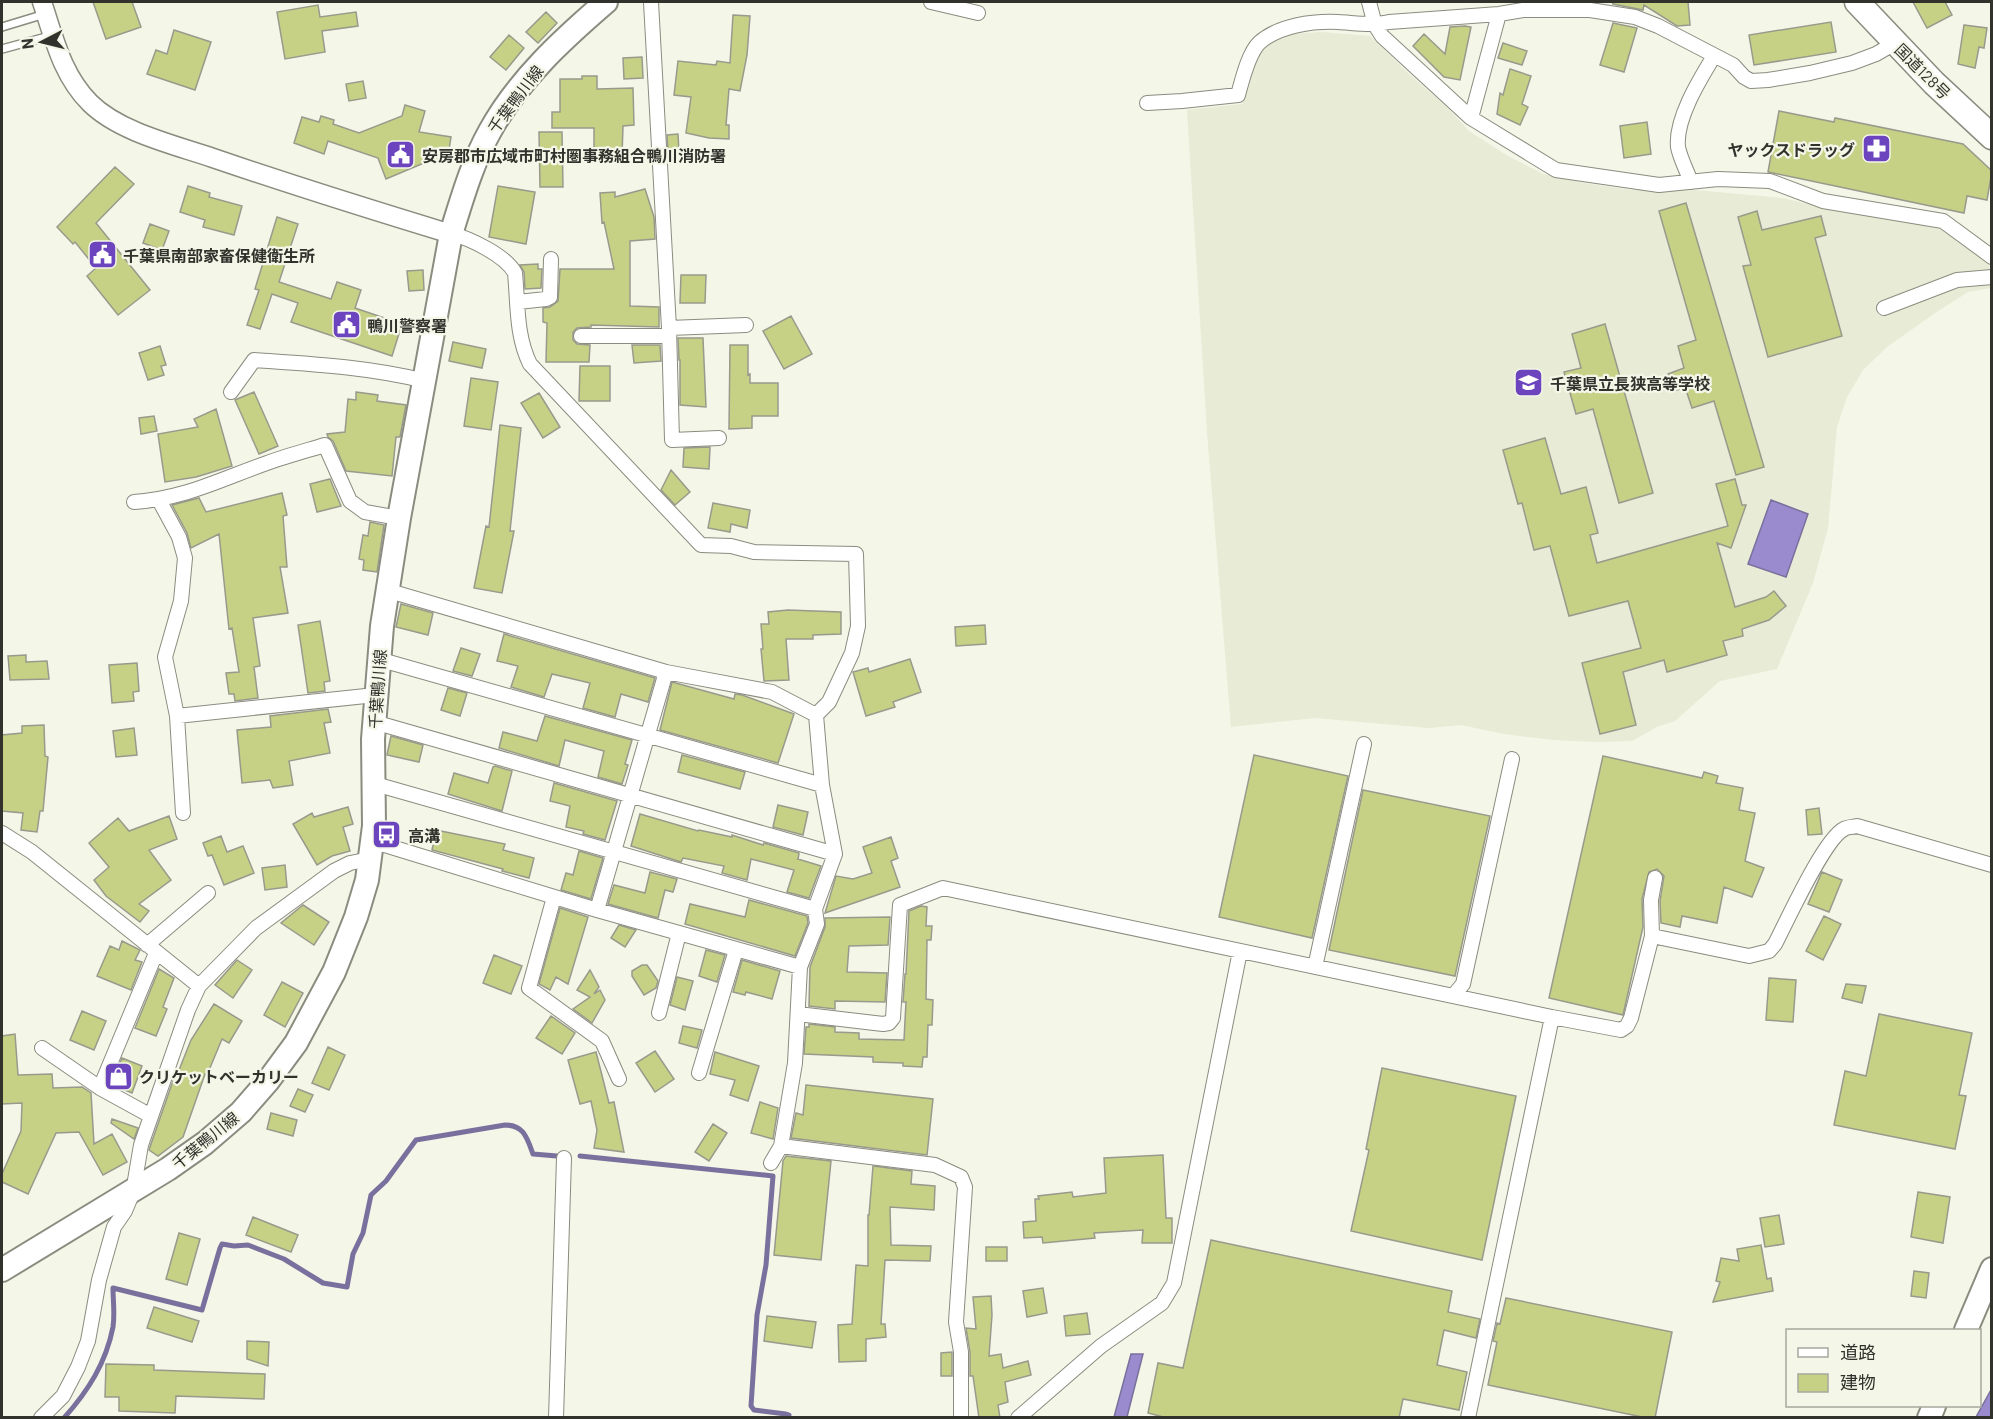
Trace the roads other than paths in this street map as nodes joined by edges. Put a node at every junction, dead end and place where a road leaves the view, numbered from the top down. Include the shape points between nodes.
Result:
1 (606, 2) edge
2 (651, 2) edge
3 (931, 2) edge
4 (1369, 2) edge
5 (1857, 2) edge
6 (44, 8) edge
7 (978, 13) dead end
8 (1499, 14) junction
9 (1375, 25) junction
10 (2, 27) edge
11 (53, 35) junction
12 (1895, 43) junction
13 (2, 49) edge
14 (1714, 56) junction
15 (1147, 103) dead end
16 (1471, 118) junction
17 (1992, 137) edge
18 (1691, 182) junction
19 (452, 234) junction
20 (1992, 257) edge
21 (551, 259) dead end
22 (1992, 277) edge
23 (518, 302) junction
24 (1884, 308) dead end
25 (746, 325) dead end
26 (669, 332) junction
27 (581, 336) dead end
28 (425, 381) junction
29 (231, 392) dead end
30 (719, 438) dead end
31 (159, 500) junction
32 (134, 502) dead end
33 (399, 518) junction
34 (386, 590) junction
35 (378, 659) junction
36 (666, 672) junction
37 (375, 695) junction
38 (816, 715) junction
39 (177, 716) junction
40 (374, 722) junction
41 (648, 735) junction
42 (1364, 744) dead end
43 (1512, 759) dead end
44 (375, 784) junction
45 (822, 784) junction
46 (631, 795) junction
47 (183, 813) dead end
48 (2, 833) edge
49 (614, 852) junction
50 (371, 853) junction
51 (835, 854) junction
52 (1992, 864) edge
53 (1655, 878) dead end
54 (208, 893) dead end
55 (554, 897) junction
56 (815, 909) junction
57 (597, 910) junction
58 (679, 933) junction
59 (1652, 936) junction
60 (152, 949) junction
61 (736, 950) junction
62 (1240, 951) junction
63 (1315, 966) junction
64 (800, 967) junction
65 (199, 986) junction
66 (1452, 996) junction
67 (659, 1013) dead end
68 (798, 1014) junction
69 (1552, 1017) junction
70 (42, 1048) dead end
71 (699, 1073) dead end
72 (619, 1079) dead end
73 (100, 1088) junction
74 (151, 1116) junction
75 (781, 1146) junction
76 (564, 1158) dead end
77 (771, 1163) dead end
78 (133, 1192) junction
79 (1992, 1269) edge
80 (2, 1270) edge
81 (1966, 1329) edge
82 (41, 1418) edge
83 (556, 1418) edge
84 (961, 1418) edge
85 (1018, 1418) edge
86 (1468, 1418) edge

1 - 19 main road, 千葉鴨川線 via 549,54 500,114 480,151
2 - 26 street
3 - 7 street
4 - 9 street
5 - 12 highway, 国道128号
6 - 10 lane
6 - 11 street
8 - 9 street
8 - 14 street via 1590,10 1635,17
8 - 16 street
9 - 15 street via 1312,22 1277,32 1258,44 1238,95
9 - 16 street via 1382,36
11 - 13 lane
11 - 19 street via 63,65 79,90 100,112 120,125 300,188
12 - 14 street via 1852,63 1768,80 1750,81 1733,65
12 - 17 highway, 国道128号
14 - 18 street via 1688,100 1680,131 1678,146
16 - 18 street via 1556,170 1659,185
18 - 20 street via 1770,181 1823,201 1943,221
19 - 23 street via 462,236 511,266
19 - 28 main road, 千葉鴨川線
21 - 23 street via 550,297
22 - 24 street via 1957,280
23 - 38 street via 520,335 530,364 701,544 754,552 856,554 858,626 852,653 829,702
25 - 26 street
26 - 27 street
26 - 30 street via 672,440
28 - 29 street via 364,369 254,360
28 - 33 main road, 千葉鴨川線
31 - 32 street
31 - 33 street via 200,490 266,463 325,445 350,501 365,512
31 - 39 street via 179,537 184,558 181,602 165,657
33 - 34 main road, 千葉鴨川線
34 - 35 main road, 千葉鴨川線
34 - 36 street
35 - 37 main road, 千葉鴨川線
35 - 41 street
36 - 38 street via 772,692
36 - 41 street
37 - 39 street
37 - 40 main road, 千葉鴨川線
38 - 45 street
39 - 47 street
40 - 44 main road, 千葉鴨川線
40 - 46 street
41 - 45 street
41 - 46 street
42 - 63 street
43 - 66 street via 1463,984
44 - 49 street
44 - 50 main road, 千葉鴨川線
45 - 51 street
46 - 49 street
46 - 51 street
48 - 60 street via 32,852
49 - 56 street
49 - 57 street
50 - 55 street via 388,846
50 - 65 street via 334,871 256,928
50 - 78 main road, 千葉鴨川線 via 356,917 334,972 289,1053 241,1112 205,1143
51 - 56 street
52 - 59 street via 1857,826 1842,830 1819,858 1769,951 1749,956
53 - 59 street
54 - 60 street
55 - 57 street
55 - 72 street via 529,988 603,1041
56 - 64 street via 817,924
57 - 58 street
58 - 61 street
58 - 67 street
59 - 69 street via 1627,1026 1621,1030
60 - 65 street
60 - 73 street
61 - 64 street
61 - 71 street
62 - 63 street
62 - 68 street via 943,888 900,905 893,1018 889,1023
62 - 85 street via 1169,1294
63 - 66 street
64 - 68 street
65 - 74 street
66 - 69 street
68 - 75 street via 795,1063
69 - 86 street
70 - 73 street
73 - 74 street
74 - 78 street via 141,1145
75 - 77 street
75 - 84 street via 935,1165 961,1177 965,1186 956,1322 961,1352
76 - 83 street
78 - 80 main road, 千葉鴨川線
78 - 82 street via 114,1227 88,1341 78,1367 63,1396
79 - 81 main road

